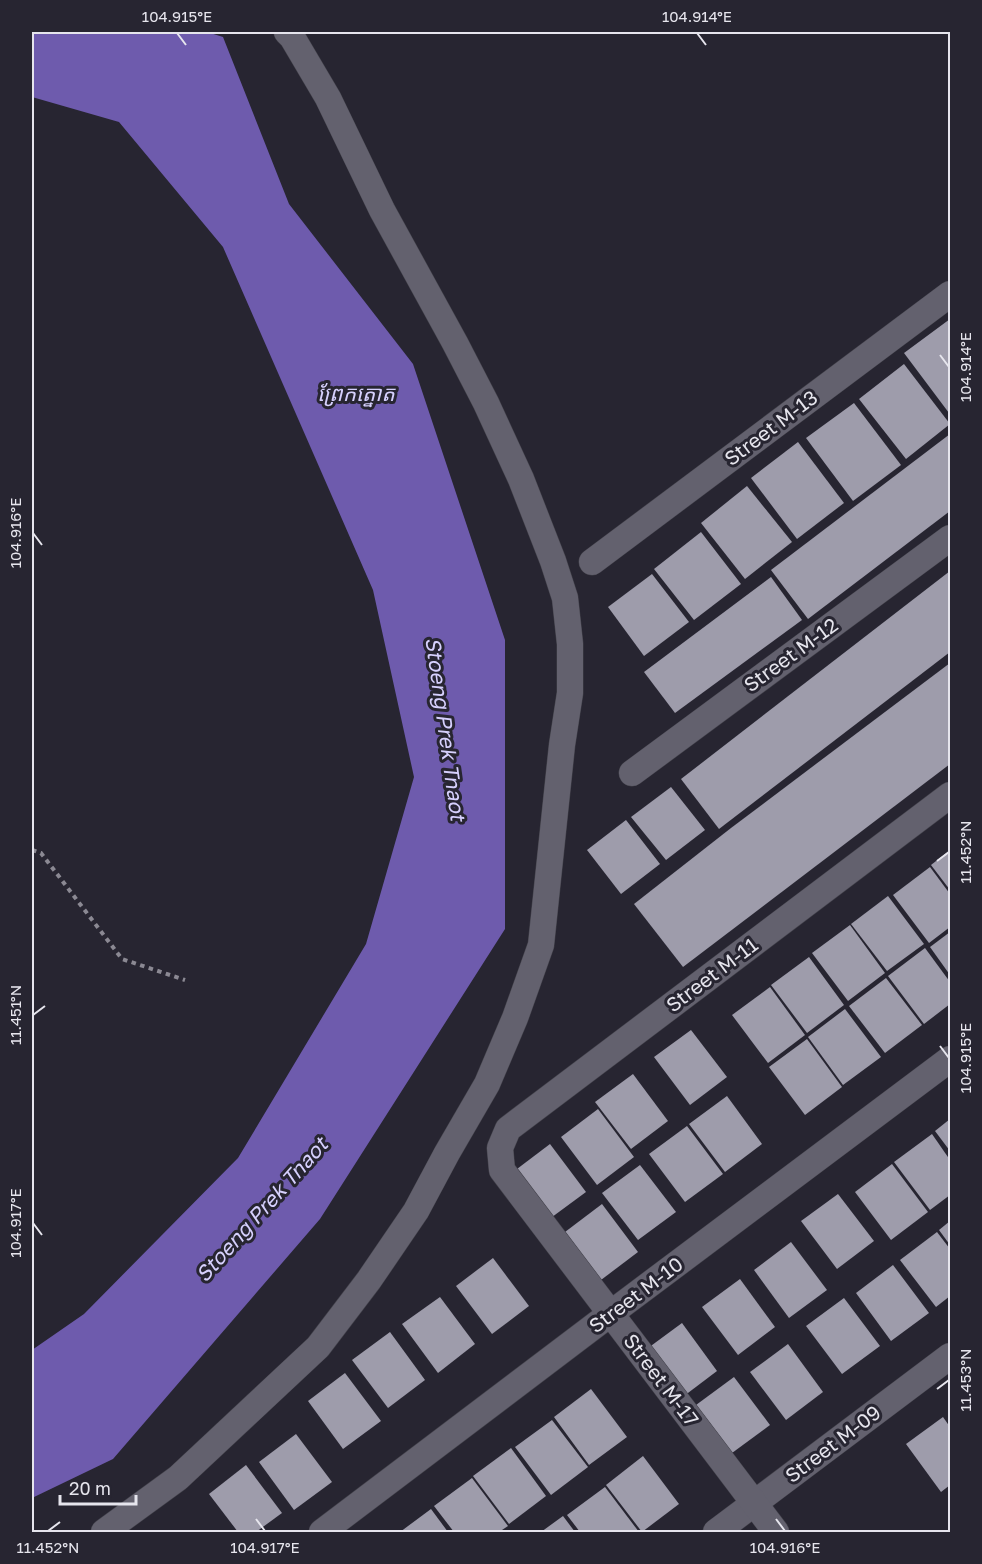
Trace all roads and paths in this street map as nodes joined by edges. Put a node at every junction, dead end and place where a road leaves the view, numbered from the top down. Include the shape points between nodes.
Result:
1 (287, 32) edge
2 (951, 294) edge
3 (951, 538) edge
4 (592, 562) dead end
5 (632, 772) dead end
6 (951, 795) edge
7 (32, 850) edge
8 (186, 980) dead end
9 (951, 1059) edge
10 (502, 1170) joint
11 (610, 1314) junction
12 (951, 1356) edge
13 (754, 1504) junction
14 (104, 1533) edge
15 (322, 1533) edge
16 (717, 1533) edge
17 (776, 1533) edge

1 - 14 street via 328,98 381,210 486,404 521,479 565,598 570,693 541,945 487,1084 416,1211 369,1280 318,1347 177,1478
2 - 4 street, Street M-13
3 - 5 street, Street M-12
6 - 10 street, Street M-11 via 508,1130 500,1148
7 - 8 path via 41,853 122,959
9 - 11 street, Street M-10
10 - 11 street, Street M-17
11 - 13 street, Street M-17
11 - 15 street, Street M-10
12 - 13 street, Street M-09
13 - 16 street, Street M-09
13 - 17 street, Street M-17

